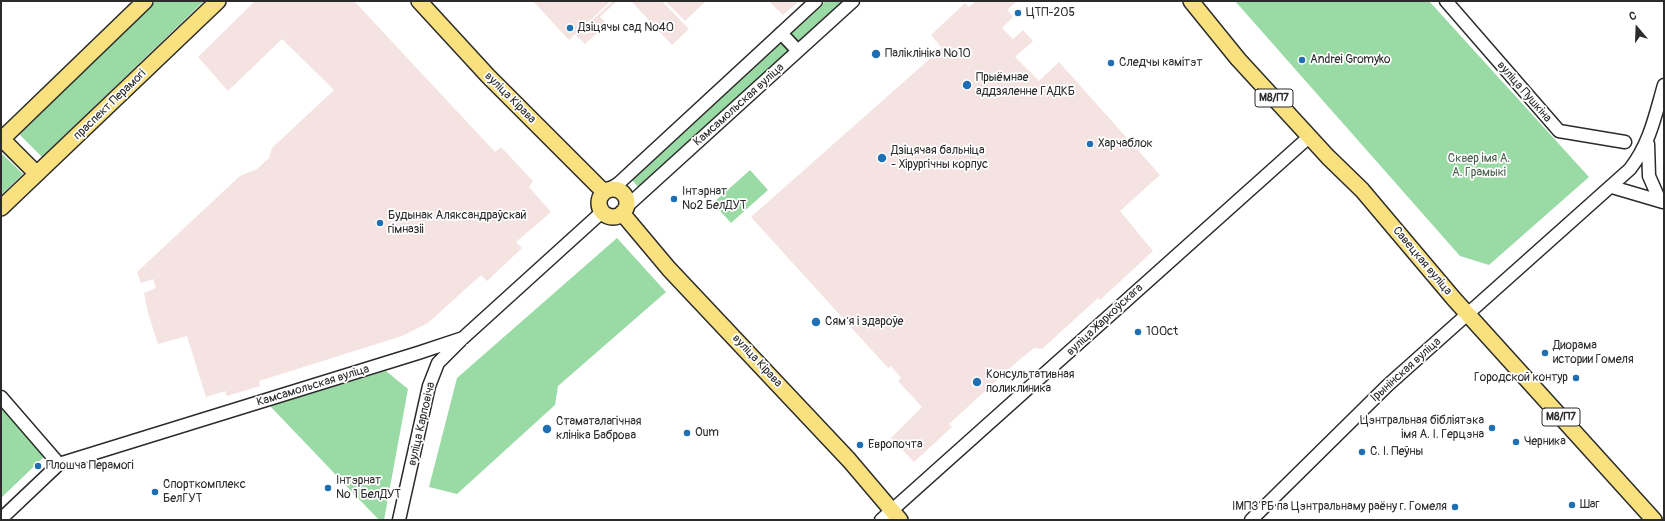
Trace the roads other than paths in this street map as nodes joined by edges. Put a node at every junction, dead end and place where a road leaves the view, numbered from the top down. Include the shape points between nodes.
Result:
1 (145, 1) edge
2 (218, 1) edge
3 (419, 1) edge
4 (816, 1) edge
5 (853, 1) edge
6 (1191, 1) edge
7 (1446, 1) edge
8 (781, 34) junction
9 (798, 52) junction
10 (1664, 85) edge
11 (1309, 137) junction
12 (2, 139) edge
13 (1648, 140) junction
14 (1625, 142) dead end
15 (37, 174) junction
16 (1612, 187) junction
17 (606, 191) junction
18 (1662, 201) edge
19 (1, 208) edge
20 (624, 211) junction
21 (602, 212) junction
22 (1468, 315) junction
23 (463, 338) junction
24 (418, 354) junction
25 (438, 363) junction
26 (1, 397) edge
27 (59, 464) junction
28 (891, 517) edge
29 (1, 519) edge
30 (400, 520) edge
31 (1251, 520) edge
32 (1654, 520) edge

1 - 12 main road
2 - 15 main road, праспект Перамогі
3 - 17 main road, вуліца Кірава via 488,76
4 - 8 street, Камсамольская вуліца
5 - 9 street, Камсамольская вуліца
6 - 11 main road, Савецкая вуліца / М8/П7 via 1238,59
7 - 14 street, вуліца Пушкіна via 1559,132
8 - 9 street
8 - 17 street, Камсамольская вуліца via 619,183
9 - 20 street, Камсамольская вуліца
10 - 13 street
11 - 22 main road, Савецкая вуліца / М8/П7 via 1362,190
11 - 28 street
12 - 15 main road
13 - 16 street, Ірынінская вуліца via 1638,160
13 - 18 street via 1649,176
15 - 19 main road, праспект Перамогі
16 - 18 street
16 - 22 street, Ірынінская вуліца
17 - 20 main road via 612,189 621,192 626,199
17 - 21 main road via 601,196 599,204
20 - 21 main road via 618,216
20 - 28 main road, вуліца Кірава via 669,269 840,450
21 - 23 street, Камсамольская вуліца
22 - 31 street, Ірынінская вуліца via 1388,385
22 - 32 main road, Савецкая вуліца / М8/П7
23 - 24 street, Камсамольская вуліца
23 - 25 street, вуліца Карповіча
24 - 25 street via 428,353 434,356
24 - 27 street, Камсамольская вуліца
25 - 30 street, вуліца Карповіча via 429,386
26 - 27 street
27 - 29 street, Камсамольская вуліца

